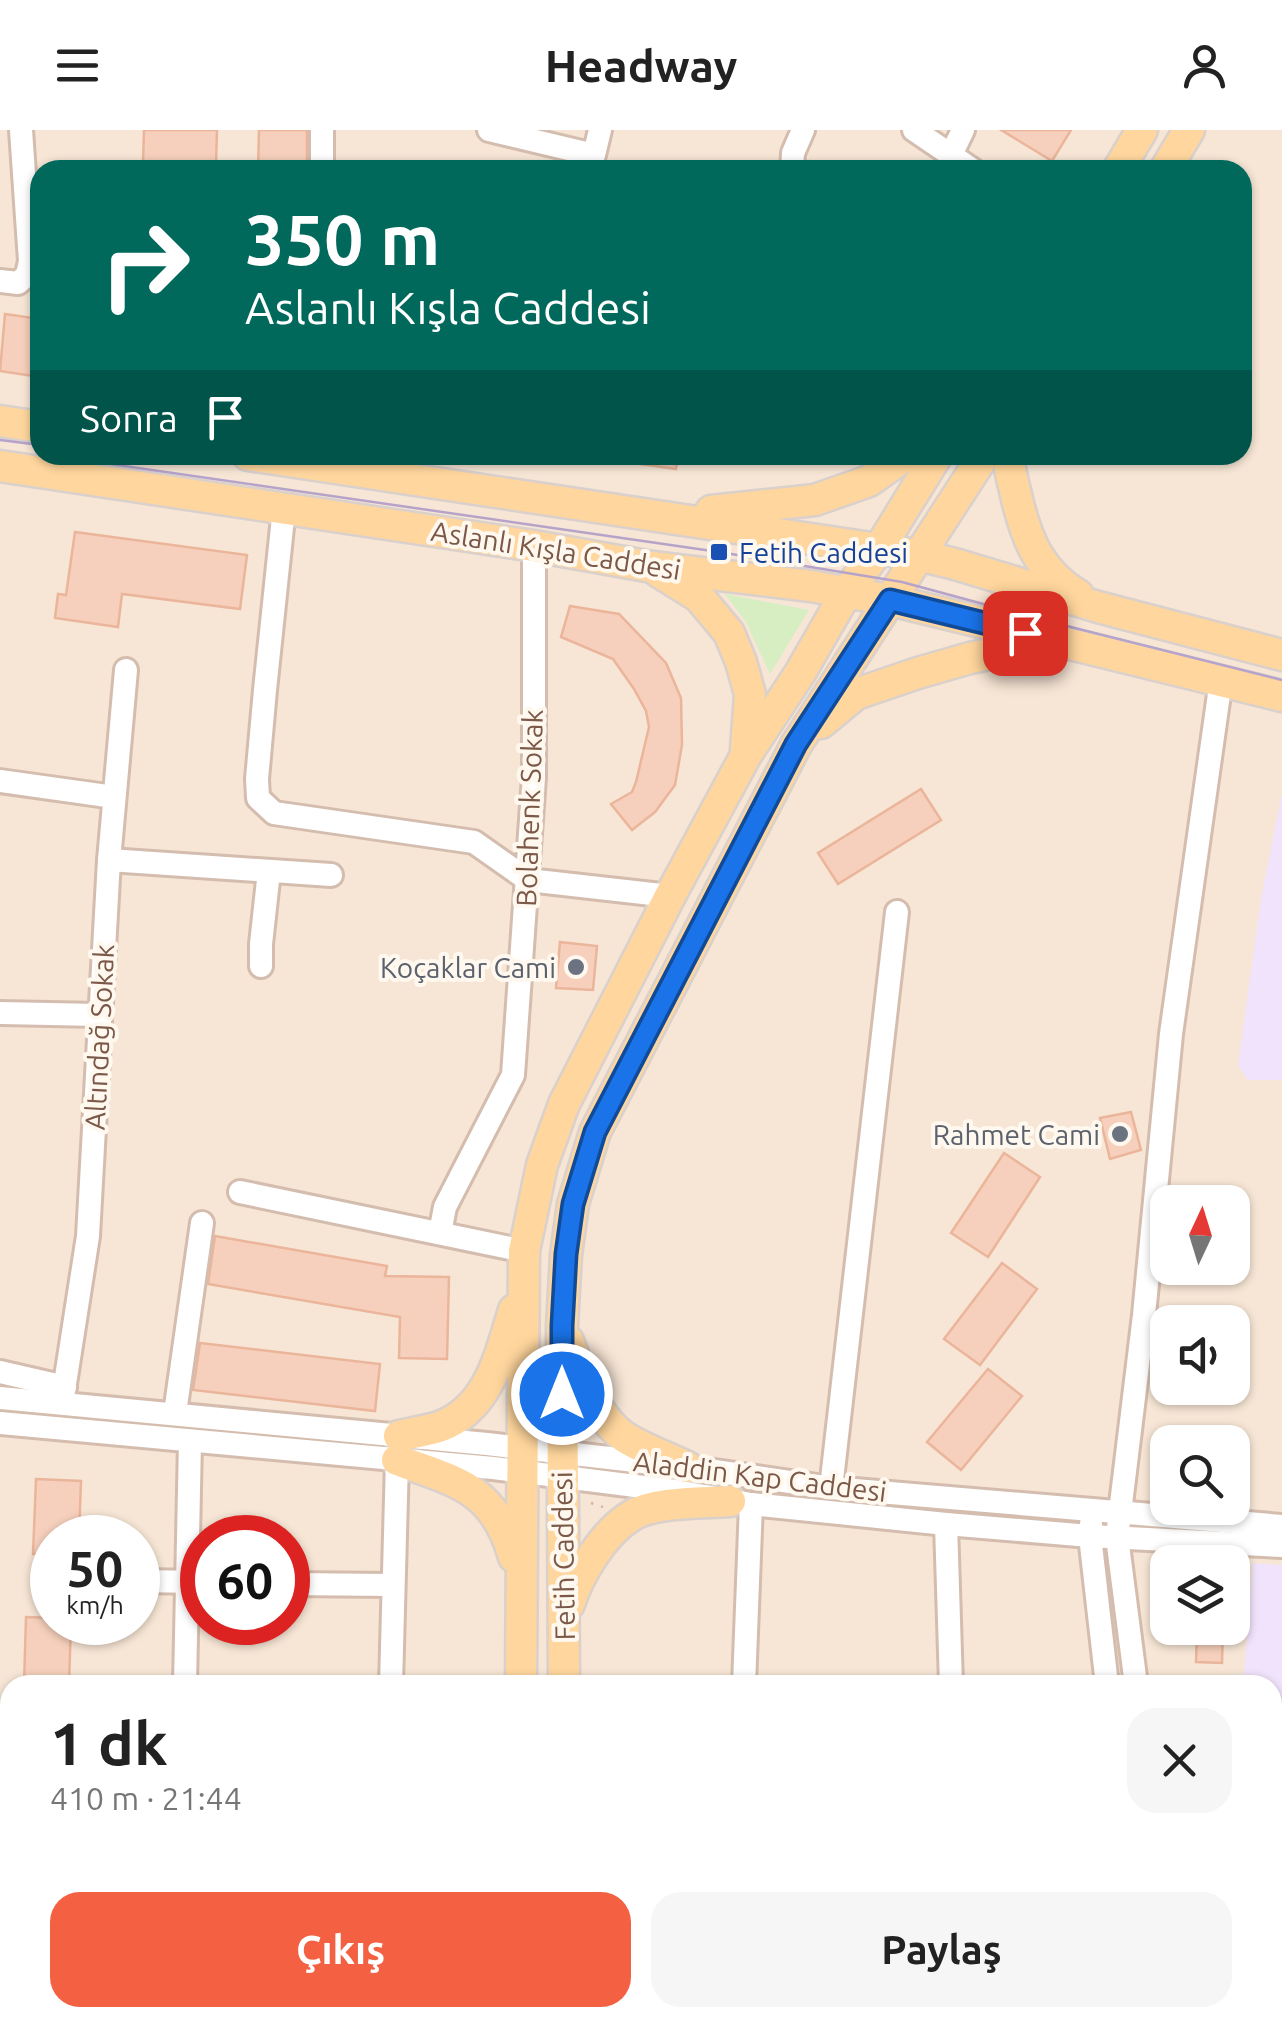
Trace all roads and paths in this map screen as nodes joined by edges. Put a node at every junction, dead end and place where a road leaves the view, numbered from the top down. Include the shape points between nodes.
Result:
1 (21, 130) edge
2 (322, 130) edge
3 (489, 130) edge
4 (600, 130) edge
5 (803, 130) edge
6 (914, 130) edge
7 (964, 130) edge
8 (1142, 130) edge
9 (1189, 130) edge
10 (951, 155) junction
11 (322, 160) edge
12 (793, 160) edge
13 (958, 160) edge
14 (1124, 160) edge
15 (1172, 160) edge
16 (9, 282) edge
17 (0, 421) edge
18 (30, 425) edge
19 (354, 465) edge
20 (891, 465) edge
21 (931, 465) edge
22 (977, 465) edge
23 (1010, 465) edge
24 (0, 466) edge
25 (284, 508) junction
26 (658, 515) junction
27 (534, 546) junction
28 (879, 548) junction
29 (918, 555) junction
30 (652, 568) junction
31 (846, 592) junction
32 (890, 600) junction
33 (1098, 607) junction
34 (1092, 649) junction
35 (1282, 655) edge
36 (126, 670) dead end
37 (1221, 680) junction
38 (1282, 696) edge
39 (796, 744) junction
40 (746, 755) junction
41 (0, 781) edge
42 (114, 797) junction
43 (109, 860) junction
44 (269, 871) junction
45 (331, 874) dead end
46 (528, 880) junction
47 (670, 896) junction
48 (897, 912) dead end
49 (261, 966) dead end
50 (0, 1012) edge
51 (99, 1015) junction
52 (240, 1192) dead end
53 (202, 1223) dead end
54 (440, 1233) junction
55 (524, 1264) junction
56 (562, 1326) junction
57 (0, 1372) edge
58 (63, 1395) junction
59 (0, 1398) edge
60 (175, 1414) junction
61 (0, 1423) edge
62 (190, 1441) junction
63 (398, 1448) junction
64 (523, 1460) junction
65 (562, 1465) junction
66 (687, 1467) junction
67 (831, 1488) junction
68 (740, 1502) junction
69 (1093, 1509) junction
70 (1120, 1511) junction
71 (192, 1515) edge
72 (946, 1524) junction
73 (1282, 1526) edge
74 (1090, 1536) junction
75 (1116, 1537) junction
76 (1282, 1546) edge
77 (310, 1584) edge
78 (393, 1586) junction
79 (522, 1588) junction
80 (564, 1616) junction
81 (188, 1645) edge
82 (186, 1675) edge
83 (391, 1675) edge
84 (521, 1675) edge
85 (564, 1675) edge
86 (744, 1675) edge
87 (951, 1675) edge
88 (1106, 1675) edge
89 (1135, 1675) edge

1 - 16 street via 30,261 27,275
2 - 11 street
3 - 4 street via 594,155
5 - 12 street
6 - 10 street
7 - 10 street
8 - 14 main road
9 - 15 main road
10 - 13 street
17 - 18 main road
19 - 26 main road, Aslanlı Kışla Caddesi
20 - 26 main road via 815,500
21 - 28 main road, Fetih Caddesi
22 - 29 main road, Fetih Caddesi
23 - 33 main road via 1035,553 1060,584
24 - 25 main road, Aslanlı Kışla Caddesi
25 - 27 main road, Aslanlı Kışla Caddesi
25 - 46 street via 258,798 274,813 474,842
26 - 28 main road, Aslanlı Kışla Caddesi
27 - 30 main road, Aslanlı Kışla Caddesi
27 - 46 street, Bolahenk Sokak
28 - 29 main road, Aslanlı Kışla Caddesi
28 - 31 main road, Fetih Caddesi
29 - 32 main road, Fetih Caddesi
29 - 33 main road, Aslanlı Kışla Caddesi
30 - 31 main road, Aslanlı Kışla Caddesi
30 - 40 main road via 699,597 729,632 750,694
31 - 32 main road, Aslanlı Kışla Caddesi
31 - 40 main road, Fetih Caddesi
32 - 34 main road, Aslanlı Kışla Caddesi
32 - 39 main road, Fetih Caddesi
33 - 35 main road, Aslanlı Kışla Caddesi
34 - 37 main road, Aslanlı Kışla Caddesi
34 - 39 main road via 1020,648 918,673 856,694
36 - 42 street, Altındağ Sokak
37 - 38 main road, Aslanlı Kışla Caddesi
37 - 70 street via 1172,1034
39 - 56 main road, Fetih Caddesi via 595,1132 573,1204
40 - 47 main road, Fetih Caddesi
41 - 42 street
42 - 43 street, Altındağ Sokak
43 - 44 street
43 - 51 street, Altındağ Sokak
44 - 45 street
44 - 49 street
46 - 47 street
46 - 54 street, Bolahenk Sokak via 513,1075 446,1207
47 - 55 main road, Fetih Caddesi via 564,1104 542,1165
48 - 67 street
50 - 51 street
51 - 58 street, Altındağ Sokak via 88,1236
52 - 54 street
53 - 60 street
54 - 55 street
55 - 63 main road via 484,1392 466,1411
55 - 64 main road, Fetih Caddesi
56 - 65 main road, Fetih Caddesi
56 - 66 main road via 602,1415 623,1436
57 - 58 street
58 - 59 street, Aladdin Kap Caddesi
58 - 60 street, Aladdin Kap Caddesi
60 - 63 street, Aladdin Kap Caddesi
61 - 62 street, Aladdin Kap Caddesi
62 - 63 street, Aladdin Kap Caddesi
62 - 71 street
63 - 64 street, Aladdin Kap Caddesi
63 - 78 street
63 - 79 main road via 484,1499 503,1525
64 - 65 street, Aladdin Kap Caddesi
64 - 79 main road, Fetih Caddesi
65 - 66 street, Aladdin Kap Caddesi
65 - 68 street, Aladdin Kap Caddesi
65 - 80 main road, Fetih Caddesi
66 - 67 street, Aladdin Kap Caddesi
67 - 69 street, Aladdin Kap Caddesi
68 - 72 street, Aladdin Kap Caddesi
68 - 80 main road via 632,1514 586,1565
68 - 86 street
69 - 70 street, Aladdin Kap Caddesi
69 - 74 street
70 - 73 street, Aladdin Kap Caddesi
70 - 75 street
72 - 74 street, Aladdin Kap Caddesi
72 - 87 street
74 - 75 street, Aladdin Kap Caddesi
74 - 88 street
75 - 76 street, Aladdin Kap Caddesi
75 - 89 street
77 - 78 street
78 - 83 street
79 - 84 main road, Fetih Caddesi
80 - 85 main road, Fetih Caddesi
81 - 82 street

